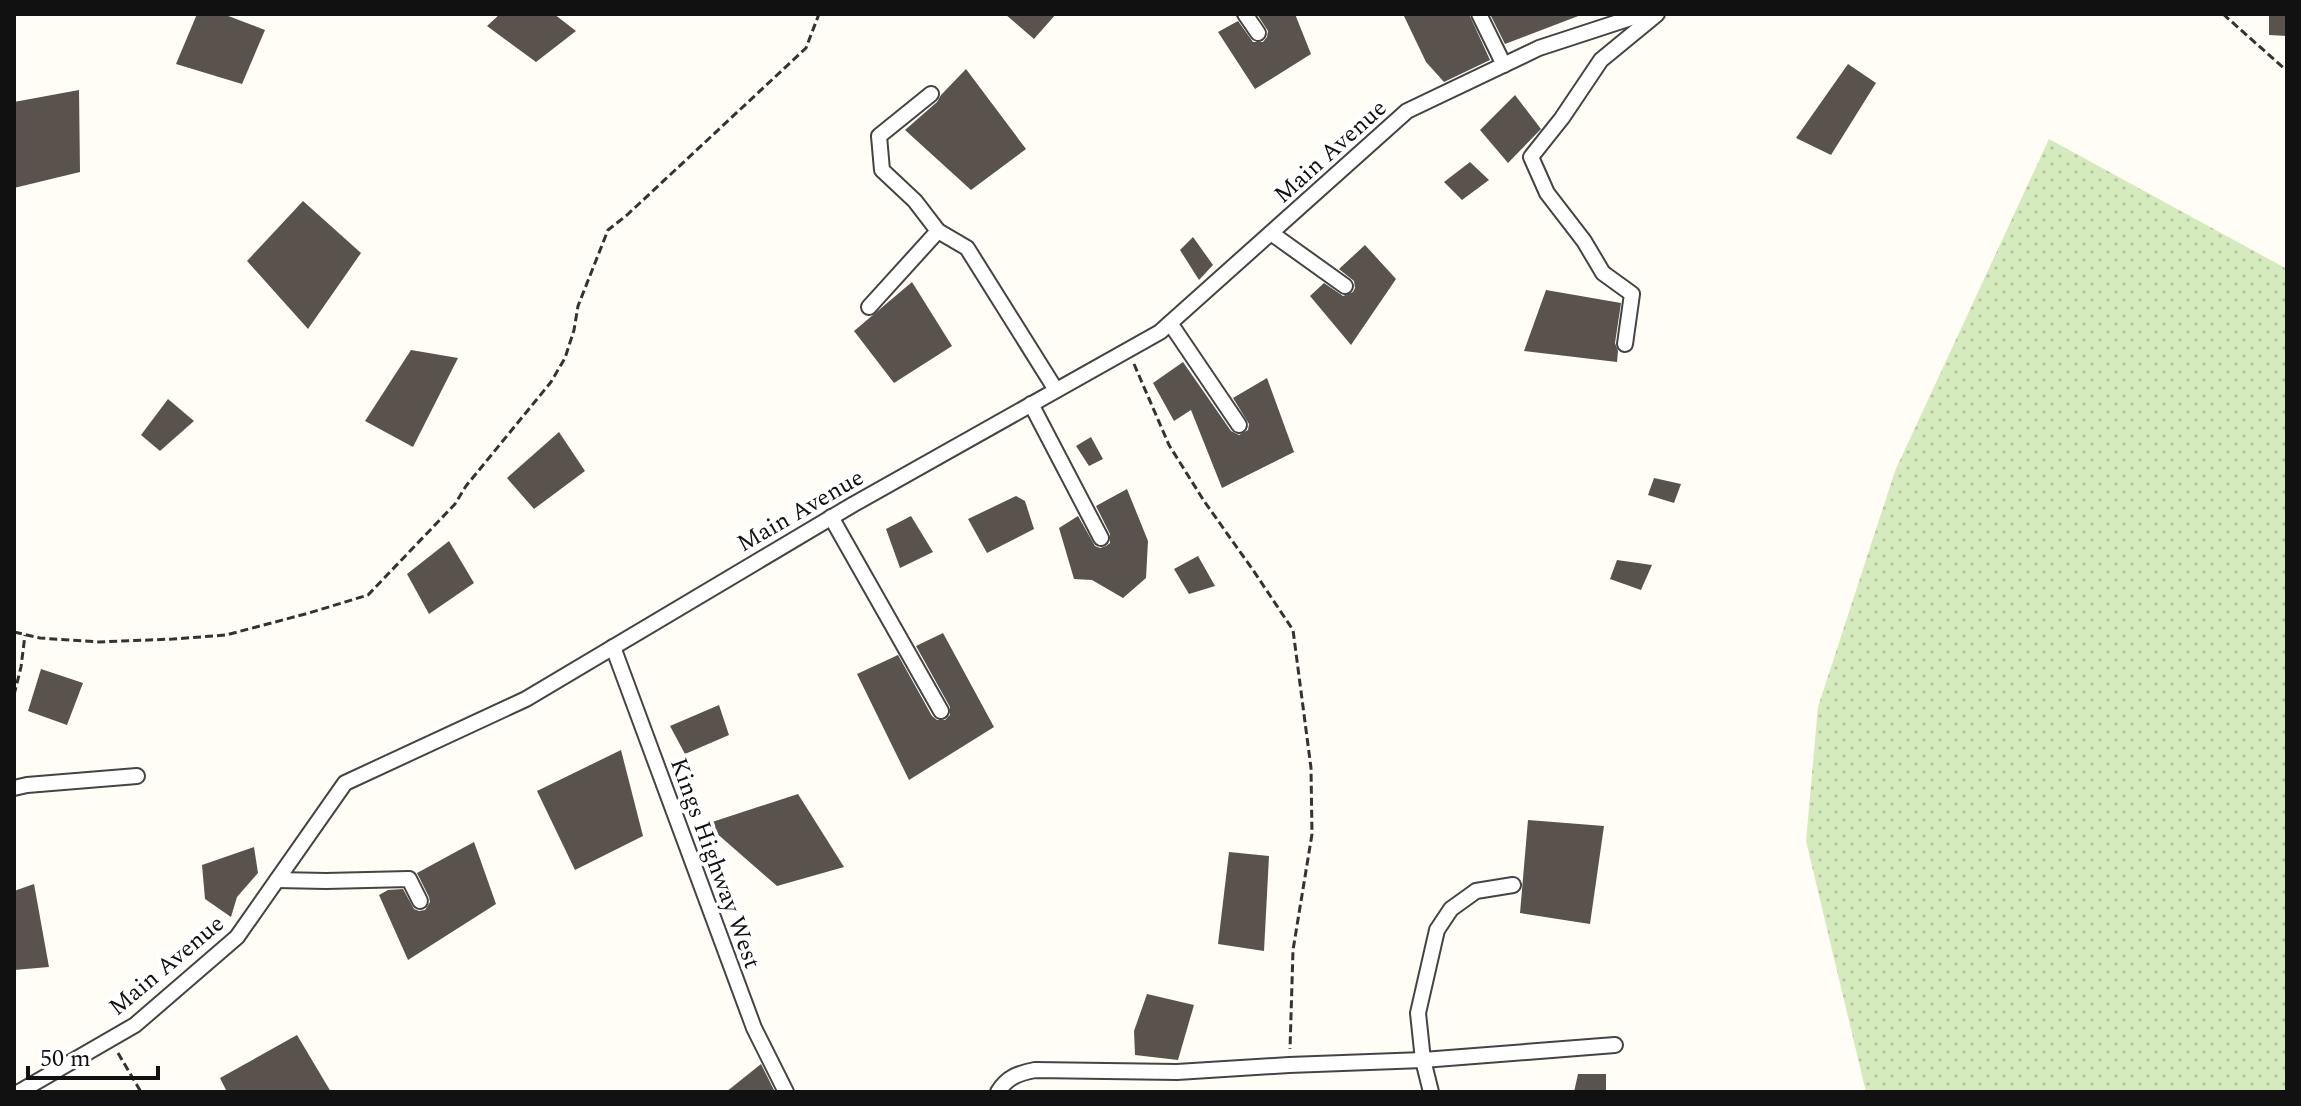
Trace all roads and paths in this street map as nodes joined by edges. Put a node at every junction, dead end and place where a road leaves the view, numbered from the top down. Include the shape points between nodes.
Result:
1 (819, 14) edge
2 (1245, 14) edge
3 (1479, 14) edge
4 (1643, 14) edge
5 (1657, 14) edge
6 (2223, 14) edge
7 (1258, 33) dead end
8 (1504, 65) junction
9 (2287, 71) edge
10 (931, 94) dead end
11 (938, 231) junction
12 (1271, 233) junction
13 (1345, 286) dead end
14 (869, 307) dead end
15 (1170, 323) junction
16 (1625, 344) dead end
17 (1128, 350) junction
18 (1056, 390) junction
19 (1031, 404) junction
20 (1239, 425) dead end
21 (831, 517) junction
22 (1101, 538) dead end
23 (14, 632) edge
24 (25, 635) junction
25 (613, 647) junction
26 (14, 695) edge
27 (941, 711) dead end
28 (137, 776) dead end
29 (14, 788) edge
30 (277, 880) junction
31 (1513, 885) dead end
32 (420, 901) dead end
33 (110, 1039) junction
34 (1615, 1045) dead end
35 (1423, 1060) junction
36 (1289, 1065) junction
37 (19, 1092) edge
38 (141, 1092) edge
39 (786, 1092) edge
40 (998, 1092) edge
41 (1431, 1092) edge

1 - 24 path via 806,48 608,230 578,306 565,358 551,382 455,504 368,595 226,635 99,642
2 - 7 street
3 - 8 street
4 - 8 street, Main Avenue
5 - 16 street via 1601,60 1531,157 1547,193 1603,273 1632,294
6 - 9 path
8 - 12 street, Main Avenue via 1407,111
10 - 11 street via 879,136 882,170
11 - 14 street
11 - 18 street via 967,248
12 - 13 street
12 - 15 street, Main Avenue
15 - 17 street, Main Avenue
15 - 20 street
17 - 18 street, Main Avenue
17 - 36 path via 1169,445 1293,630 1311,768 1312,834 1293,950
18 - 19 street, Main Avenue
19 - 21 street, Main Avenue
19 - 22 street
21 - 25 street, Main Avenue
21 - 27 street
23 - 24 path
24 - 26 path
25 - 30 street, Main Avenue via 526,699 345,783
25 - 39 street, Kings Highway West via 754,1028
28 - 29 street
30 - 32 street via 409,879
30 - 33 street, Main Avenue via 237,937 135,1025
31 - 35 street via 1476,891 1451,909 1437,930 1418,1013
33 - 37 street, Main Avenue
33 - 38 path
34 - 35 street
35 - 36 street
35 - 41 street
36 - 40 street via 1177,1072 1035,1070 1017,1073

